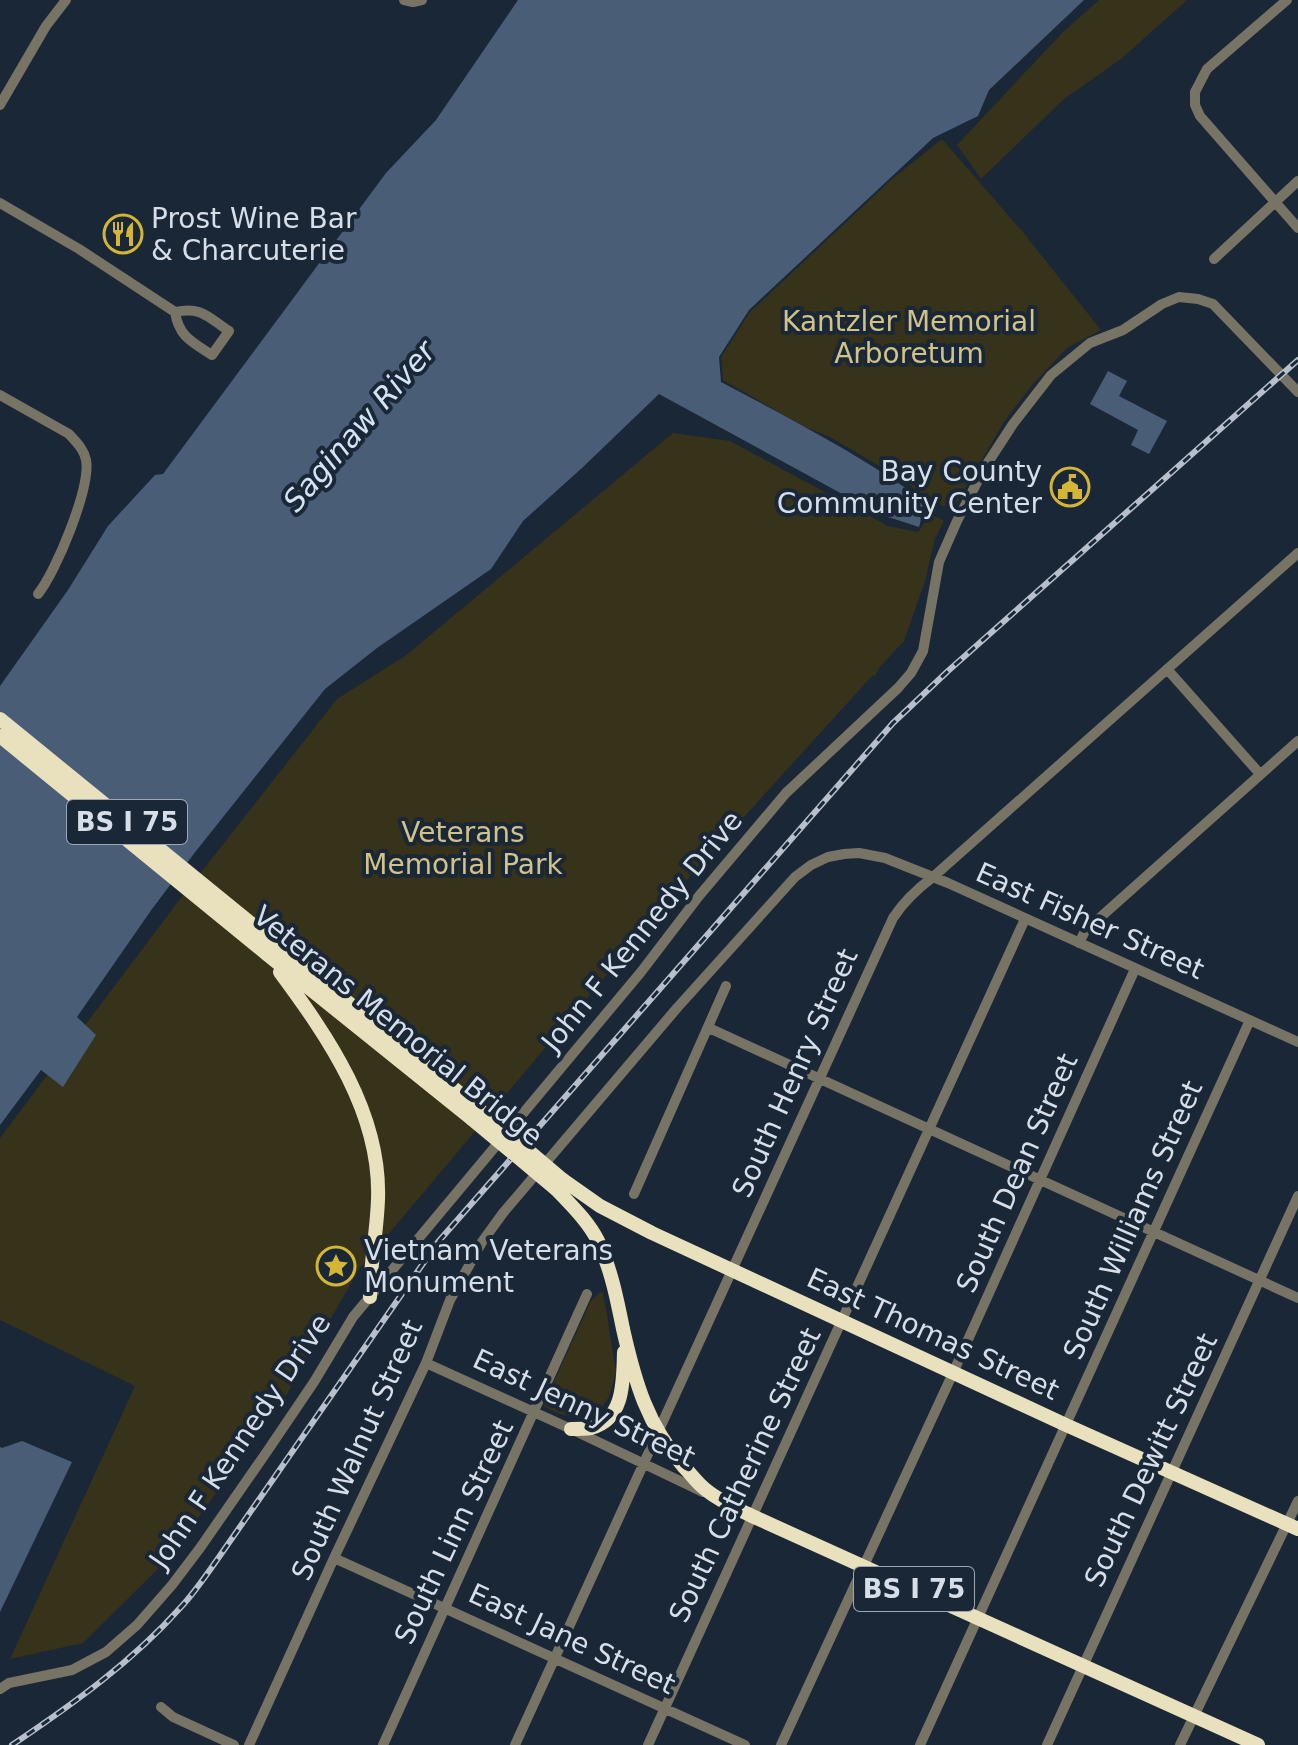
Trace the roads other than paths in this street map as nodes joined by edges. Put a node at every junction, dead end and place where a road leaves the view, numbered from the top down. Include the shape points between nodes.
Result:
1 (66, 0) edge
2 (404, 0) edge
3 (422, 0) edge
4 (1287, 0) edge
5 (0, 105) edge
6 (1298, 181) edge
7 (0, 203) edge
8 (1274, 203) junction
9 (1298, 228) edge
10 (1214, 259) dead end
11 (175, 312) junction
12 (1298, 392) edge
13 (0, 395) edge
14 (1298, 553) edge
15 (42, 589) dead end
16 (1167, 669) junction
17 (0, 719) edge
18 (0, 736) edge
19 (1298, 741) edge
20 (1260, 774) junction
21 (859, 853) joint
22 (933, 877) junction
23 (1025, 919) junction
24 (250, 930) junction
25 (1079, 943) junction
26 (268, 955) junction
27 (1135, 969) junction
28 (726, 986) dead end
29 (1250, 1020) junction
30 (709, 1028) junction
31 (1298, 1042) edge
32 (819, 1078) junction
33 (476, 1114) junction
34 (929, 1129) junction
35 (1040, 1180) junction
36 (560, 1184) junction
37 (634, 1194) dead end
38 (1298, 1196) edge
39 (1153, 1232) junction
40 (731, 1270) junction
41 (1260, 1280) junction
42 (587, 1294) dead end
43 (370, 1297) junction
44 (1298, 1298) edge
45 (842, 1321) junction
46 (624, 1332) junction
47 (426, 1363) junction
48 (953, 1373) junction
49 (534, 1413) junction
50 (1066, 1425) junction
51 (571, 1429) junction
52 (658, 1431) junction
53 (643, 1464) junction
54 (1171, 1473) junction
55 (720, 1500) junction
56 (1298, 1501) edge
57 (752, 1516) junction
58 (1292, 1527) edge
59 (334, 1558) junction
60 (863, 1567) junction
61 (446, 1608) junction
62 (978, 1618) junction
63 (555, 1658) junction
64 (1083, 1667) junction
65 (0, 1689) edge
66 (161, 1707) dead end
67 (665, 1708) junction
68 (1194, 1716) junction
69 (234, 1745) edge
70 (249, 1745) edge
71 (383, 1745) edge
72 (515, 1745) edge
73 (648, 1745) edge
74 (745, 1745) edge
75 (781, 1745) edge
76 (920, 1745) edge
77 (1047, 1745) edge
78 (1180, 1745) edge
79 (1258, 1745) edge

1 - 5 street
2 - 3 street
4 - 8 street via 1207,69 1195,92 1200,116
6 - 8 street
7 - 11 street
8 - 9 street
8 - 10 street
11 - 11 street via 184,337 212,355 229,331 200,312
12 - 43 street, John F Kennedy Drive via 1213,304 1179,297 1090,343 1051,375 985,467 950,533 939,562 923,651 911,673 786,793
13 - 15 street via 69,434 86,462 59,560
14 - 16 street, South Henry Street
16 - 20 street
16 - 22 street, South Henry Street
17 - 24 highway, Veterans Memorial Bridge / BS I 75
18 - 24 highway, Veterans Memorial Bridge / BS I 75
19 - 20 street
20 - 25 street via 1085,931
21 - 22 street, East Fisher Street
21 - 47 street, South Walnut Street via 828,857 795,877 677,1008 482,1242 450,1300
22 - 23 street, East Fisher Street
22 - 32 street, South Henry Street via 893,918
23 - 25 street, East Fisher Street
23 - 34 street, South Catherine Street
24 - 26 highway, Veterans Memorial Bridge / BS I 75
24 - 33 highway, Veterans Memorial Bridge / BS I 75
25 - 27 street, East Fisher Street
26 - 33 highway, Veterans Memorial Bridge / BS I 75
26 - 43 highway via 319,1027 362,1108 378,1197
27 - 29 street, East Fisher Street
27 - 35 street, South Dean Street
28 - 30 street
29 - 31 street, East Fisher Street
29 - 39 street, South Williams Street
30 - 32 street
30 - 37 street
32 - 34 street
32 - 40 street, South Henry Street
33 - 36 highway, Veterans Memorial Bridge / BS I 75, bridge
34 - 35 street
34 - 45 street, South Catherine Street
35 - 39 street
35 - 48 street, South Dean Street
36 - 40 highway, East Thomas Street / BS I 75
36 - 46 highway, Veterans Memorial Bridge / BS I 75 via 597,1241
38 - 41 street, South Dewitt Street
39 - 41 street
39 - 50 street, South Williams Street
40 - 45 highway, East Thomas Street / BS I 75
40 - 52 street, South Henry Street
41 - 44 street
41 - 54 street, South Dewitt Street
42 - 49 street, South Linn Street
43 - 65 street, John F Kennedy Drive via 200,1548 137,1625 106,1652 72,1670
45 - 48 highway, East Thomas Street / BS I 75
45 - 57 street, South Catherine Street
46 - 51 highway via 617,1406 600,1423
46 - 52 highway, Veterans Memorial Bridge / BS I 75 via 635,1379
47 - 49 street, East Jenny Street
47 - 59 street, South Walnut Street
48 - 50 highway, East Thomas Street / BS I 75
48 - 60 street, South Dean Street
49 - 51 street, East Jenny Street
49 - 61 street, South Linn Street
50 - 54 highway, East Thomas Street / BS I 75
50 - 62 street, South Williams Street
51 - 53 street, East Jenny Street
52 - 53 street, South Henry Street
52 - 55 highway, East Jenny Street / BS I 75 via 704,1489
53 - 55 street, East Jenny Street
53 - 63 street, South Henry Street
54 - 58 highway, East Thomas Street / BS I 75
54 - 64 street, South Dewitt Street
55 - 57 highway, East Jenny Street / BS I 75
56 - 58 street
57 - 60 highway, East Jenny Street / BS I 75
57 - 67 street, South Catherine Street
58 - 68 street
59 - 61 street, East Jane Street
59 - 70 street, South Walnut Street
60 - 62 highway, East Jenny Street / BS I 75
60 - 75 street, South Dean Street
61 - 63 street, East Jane Street
61 - 71 street, South Linn Street
62 - 64 highway, East Jenny Street / BS I 75
62 - 76 street, South Williams Street
63 - 67 street, East Jane Street
63 - 72 street, South Henry Street
64 - 68 highway, East Jenny Street / BS I 75
64 - 77 street, South Dewitt Street
66 - 69 street
67 - 73 street, South Catherine Street
67 - 74 street, East Jane Street
68 - 78 street
68 - 79 highway, BS I 75

